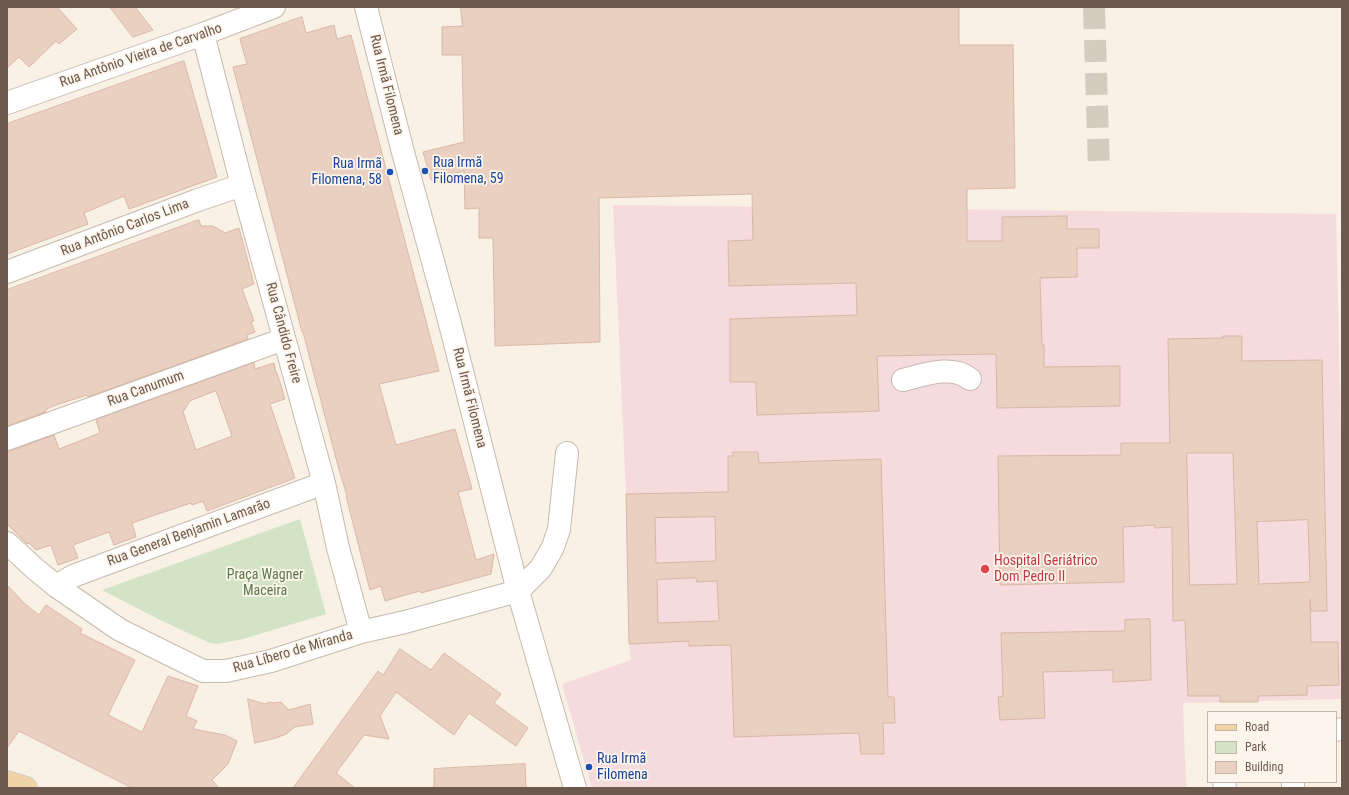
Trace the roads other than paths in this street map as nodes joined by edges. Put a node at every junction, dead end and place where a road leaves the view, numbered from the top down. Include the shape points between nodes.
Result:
1 (274, 7) edge
2 (366, 7) edge
3 (203, 34) junction
4 (7, 103) edge
5 (242, 185) junction
6 (7, 272) edge
7 (284, 339) junction
8 (970, 379) dead end
9 (903, 380) dead end
10 (7, 439) edge
11 (567, 453) dead end
12 (324, 483) junction
13 (7, 543) edge
14 (56, 586) junction
15 (518, 591) junction
16 (361, 632) junction
17 (7, 782) edge
18 (26, 788) edge
19 (575, 788) edge

1 - 3 street, Rua Antônio Vieira de Carvalho
2 - 15 street, Rua Irmã Filomena
3 - 4 street, Rua Antônio Vieira de Carvalho
3 - 5 street, Rua Cândido Freire
5 - 6 street, Rua Antônio Carlos Lima
5 - 7 street, Rua Cândido Freire
7 - 10 street, Rua Canumum
7 - 12 street, Rua Cândido Freire
8 - 9 street via 961,373 950,372
11 - 15 street via 559,529 553,547 541,568
12 - 14 street, Rua General Benjamin Lamarão via 73,576
12 - 16 street, Rua Cândido Freire via 338,548
13 - 14 street, Rua Líbero de Miranda
14 - 16 street, Rua Líbero de Miranda via 120,630 203,672 226,671 271,661
15 - 16 street, Rua Líbero de Miranda
15 - 19 street, Rua Irmã Filomena
17 - 18 main road

